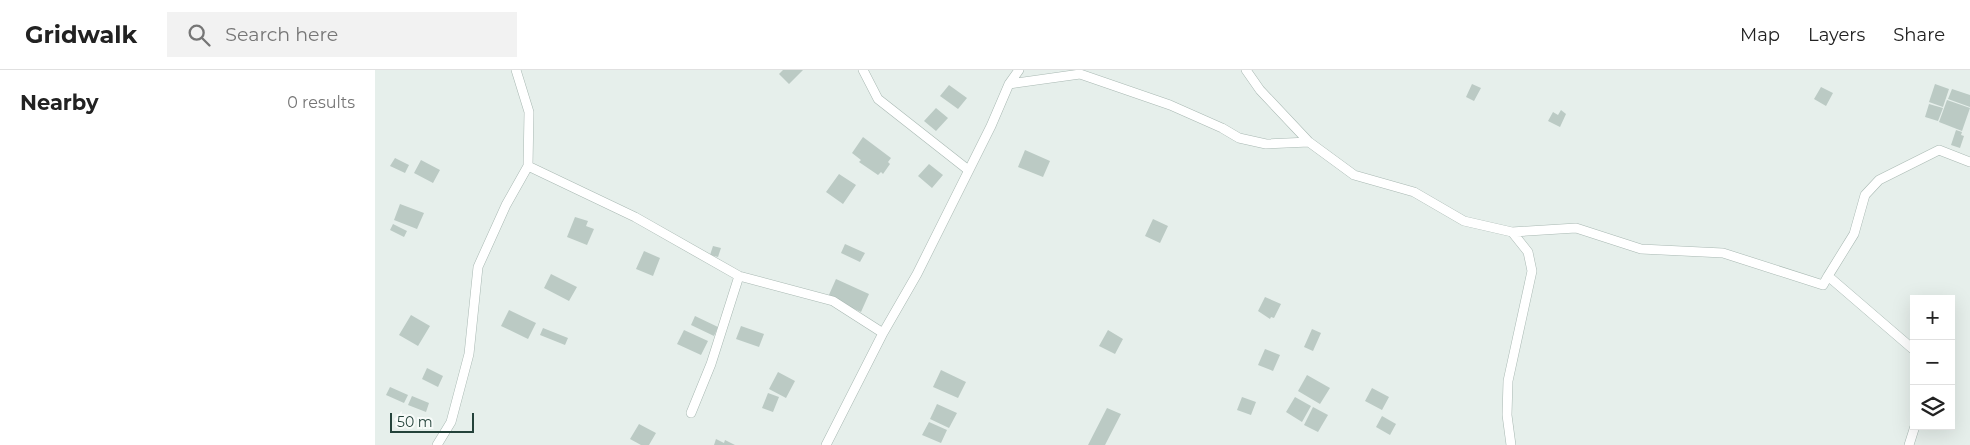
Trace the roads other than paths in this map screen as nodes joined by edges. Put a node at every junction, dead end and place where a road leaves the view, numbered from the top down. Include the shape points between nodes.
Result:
1 (516, 70) edge
2 (863, 70) edge
3 (1019, 70) edge
4 (1246, 70) edge
5 (1009, 84) junction
6 (1309, 142) junction
7 (1970, 162) edge
8 (528, 166) junction
9 (967, 169) junction
10 (1513, 232) junction
11 (739, 276) junction
12 (1828, 276) junction
13 (883, 333) junction
14 (1910, 347) edge
15 (691, 413) dead end
16 (1914, 430) edge
17 (437, 445) edge
18 (826, 445) edge
19 (1511, 445) edge
20 (1909, 445) edge

1 - 8 street via 529,112
2 - 9 street via 878,99
3 - 5 street
4 - 6 street via 1259,90
5 - 6 street via 1080,74 1170,105 1239,138 1267,144
5 - 9 street
6 - 10 street via 1354,175 1414,192 1464,221
7 - 12 street via 1939,150 1879,180 1865,195 1854,234
8 - 11 street via 635,217
8 - 17 street via 506,205 478,268 469,354 451,422
9 - 13 street via 917,274
10 - 12 street via 1576,228 1641,249 1723,253 1823,285
10 - 19 street via 1528,252 1532,271 1508,381 1507,415
11 - 13 street via 833,301
11 - 15 street via 711,364
12 - 14 street
13 - 18 street
16 - 20 street

